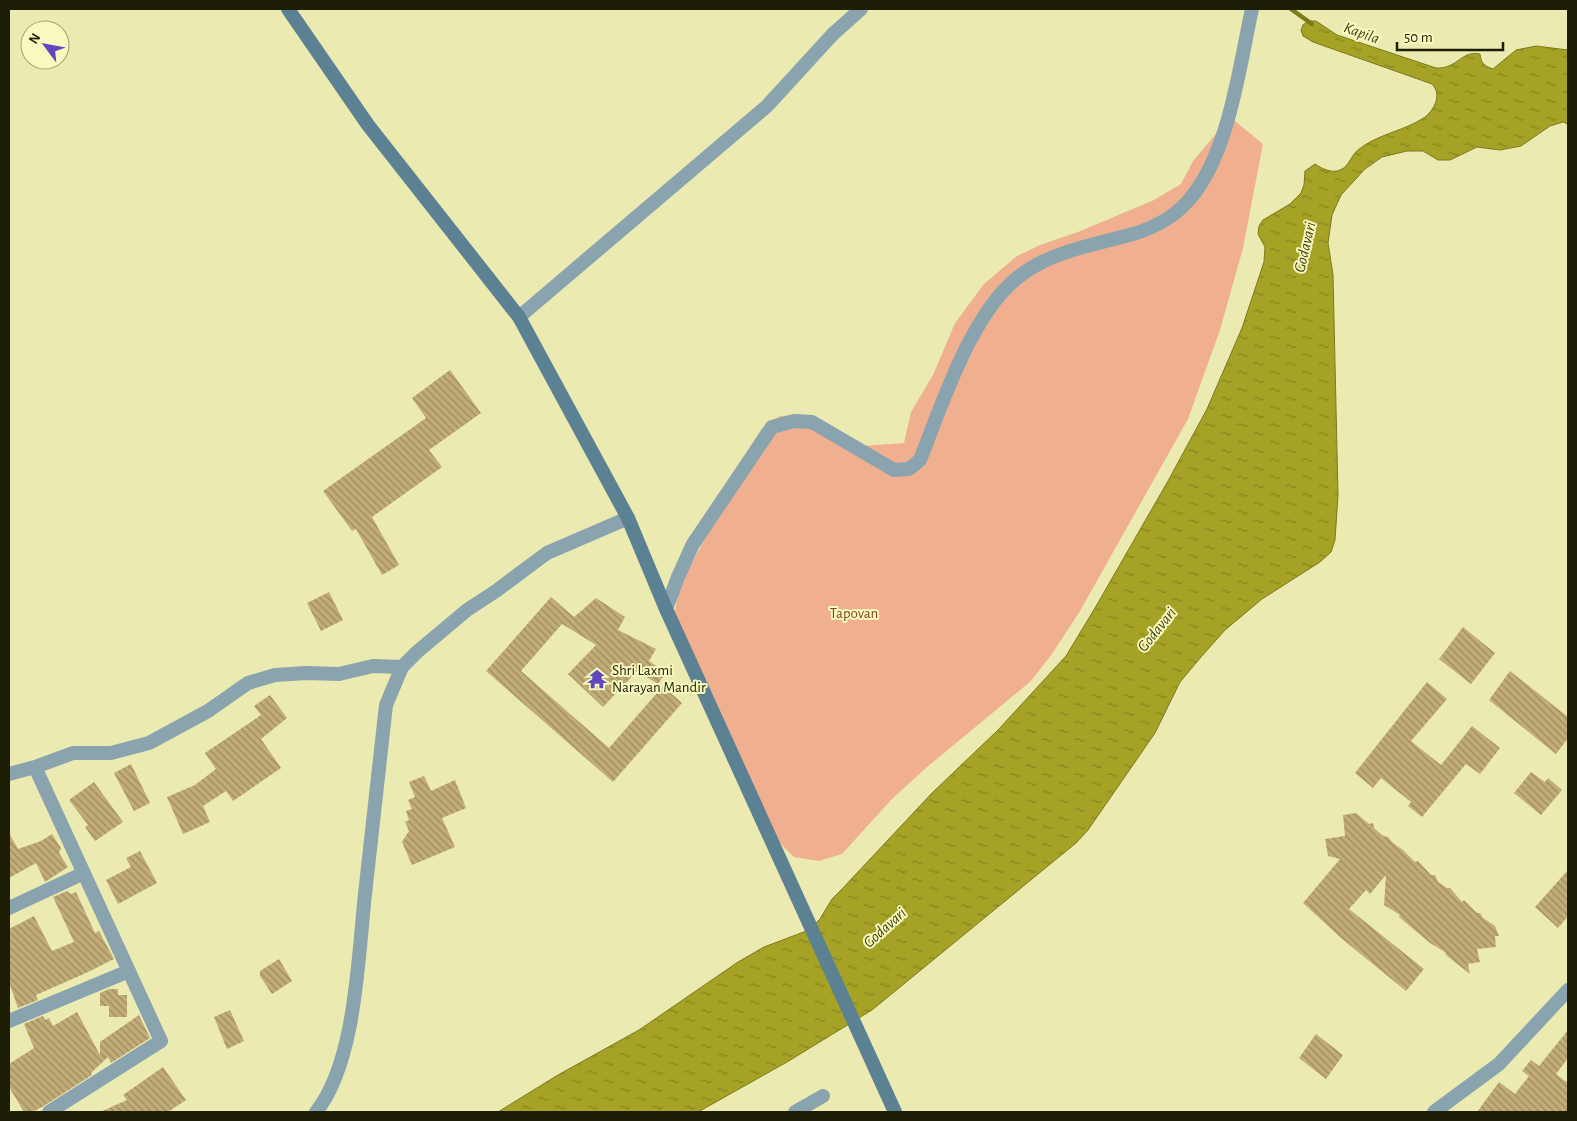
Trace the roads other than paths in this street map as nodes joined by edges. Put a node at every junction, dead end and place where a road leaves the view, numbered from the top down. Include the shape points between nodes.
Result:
1 (288, 9) edge
2 (861, 9) edge
3 (1252, 9) edge
4 (518, 317) junction
5 (628, 518) junction
6 (666, 610) junction
7 (402, 667) junction
8 (35, 767) junction
9 (9, 774) edge
10 (84, 873) junction
11 (9, 908) edge
12 (129, 971) junction
13 (1568, 990) edge
14 (9, 1022) edge
15 (823, 1096) dead end
16 (49, 1112) edge
17 (316, 1112) edge
18 (795, 1112) edge
19 (895, 1112) edge
20 (1434, 1112) edge

1 - 4 main road via 368,124
2 - 4 street via 833,34 767,106
3 - 6 street via 1226,128 1206,175 1188,202 1164,221 1136,233 1056,254 1018,277 997,296 967,346 920,460 909,468 894,470 812,422 794,420 772,427 693,544
4 - 5 main road
5 - 6 main road
5 - 7 street via 547,553 468,610
6 - 19 main road
7 - 8 street via 373,666 339,674 275,675 248,683 208,711 149,743 111,752 73,753
7 - 17 street via 386,705 353,1009 337,1075
8 - 9 street
8 - 10 street
10 - 11 street
10 - 12 street
12 - 14 street
12 - 16 street via 161,1041
13 - 20 street via 1499,1064
15 - 18 street

